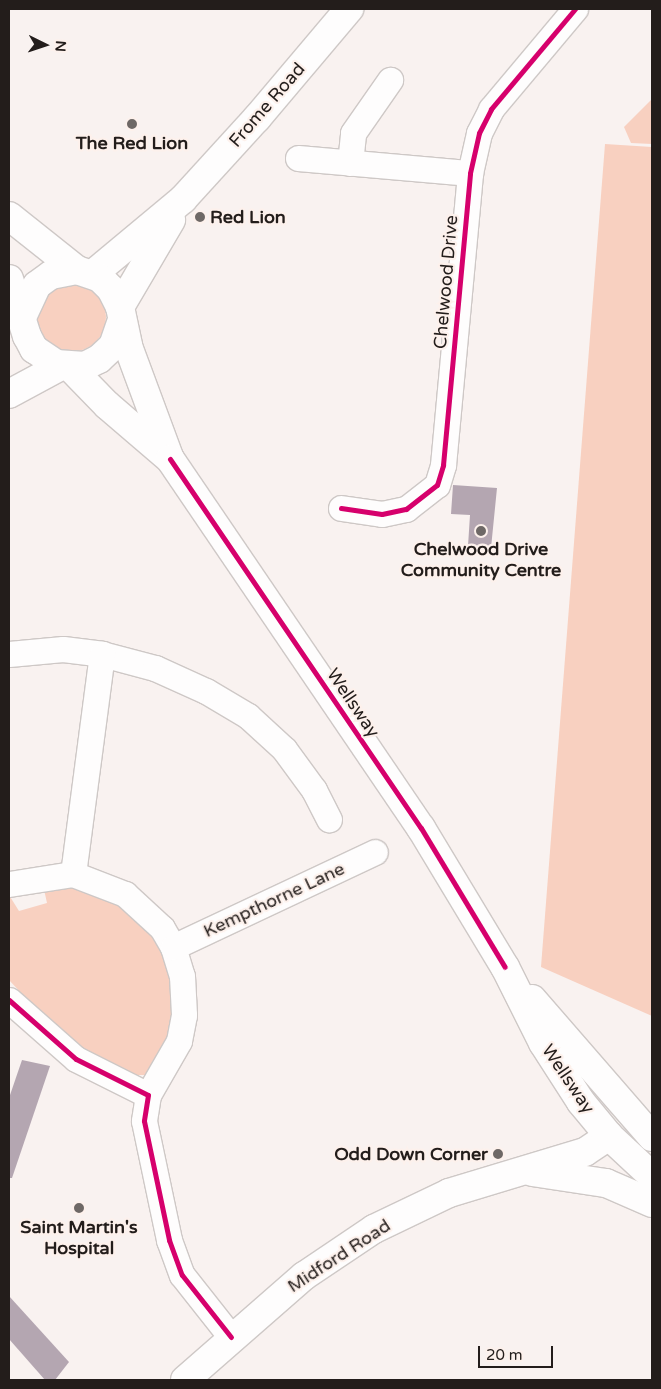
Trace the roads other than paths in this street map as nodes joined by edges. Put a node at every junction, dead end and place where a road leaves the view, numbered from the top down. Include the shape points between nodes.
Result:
1 (349, 9) edge
2 (575, 9) edge
3 (390, 80) dead end
4 (298, 158) dead end
5 (350, 162) junction
6 (470, 173) junction
7 (183, 199) junction
8 (9, 216) edge
9 (85, 272) junction
10 (9, 279) edge
11 (120, 315) junction
12 (19, 331) edge
13 (66, 366) junction
14 (9, 394) edge
15 (170, 459) junction
16 (341, 508) dead end
17 (9, 654) edge
18 (102, 654) junction
19 (329, 819) dead end
20 (375, 852) dead end
21 (73, 874) junction
22 (9, 884) edge
23 (173, 947) junction
24 (504, 967) junction
25 (9, 1000) edge
26 (148, 1095) junction
27 (632, 1116) junction
28 (609, 1136) junction
29 (652, 1138) edge
30 (516, 1170) junction
31 (652, 1176) edge
32 (652, 1204) edge
33 (231, 1337) junction
34 (185, 1380) edge

1 - 7 main road, Frome Road
2 - 6 street, Chelwood Drive via 491,109 479,133
3 - 5 street via 353,134
4 - 5 street
5 - 6 street
6 - 16 street, Chelwood Drive via 443,465 437,485 406,509 382,514
7 - 9 main road, Frome Road
7 - 11 main road, Frome Road
8 - 9 main road, Wellsway
9 - 11 main road, Wellsway via 111,289
9 - 12 main road via 60,271 37,285
10 - 12 main road, Wellsway
11 - 13 main road via 113,346 99,359
11 - 15 main road, Wellsway
12 - 13 main road, Wellsway via 34,349
13 - 14 main road
13 - 15 main road, Wellsway
15 - 24 main road, Wellsway via 420,828
17 - 18 street via 63,649
18 - 19 street via 156,668 248,716 284,749 314,790
18 - 21 street
20 - 23 street, Kempthorne Lane
21 - 22 street
21 - 23 street via 125,894 144,909
23 - 26 street via 182,976 184,1015 179,1041
24 - 27 main road, Wellsway
24 - 28 main road, Wellsway via 543,1043
25 - 26 street via 76,1060
26 - 33 street via 144,1121 169,1240 182,1275
27 - 28 main road, Midford Road
27 - 29 main road, Wellsway
28 - 30 main road, Midford Road via 585,1152
28 - 31 main road, Wellsway
30 - 32 main road via 606,1183
30 - 33 main road, Midford Road via 449,1193 374,1229 304,1276
33 - 34 main road, Midford Road

